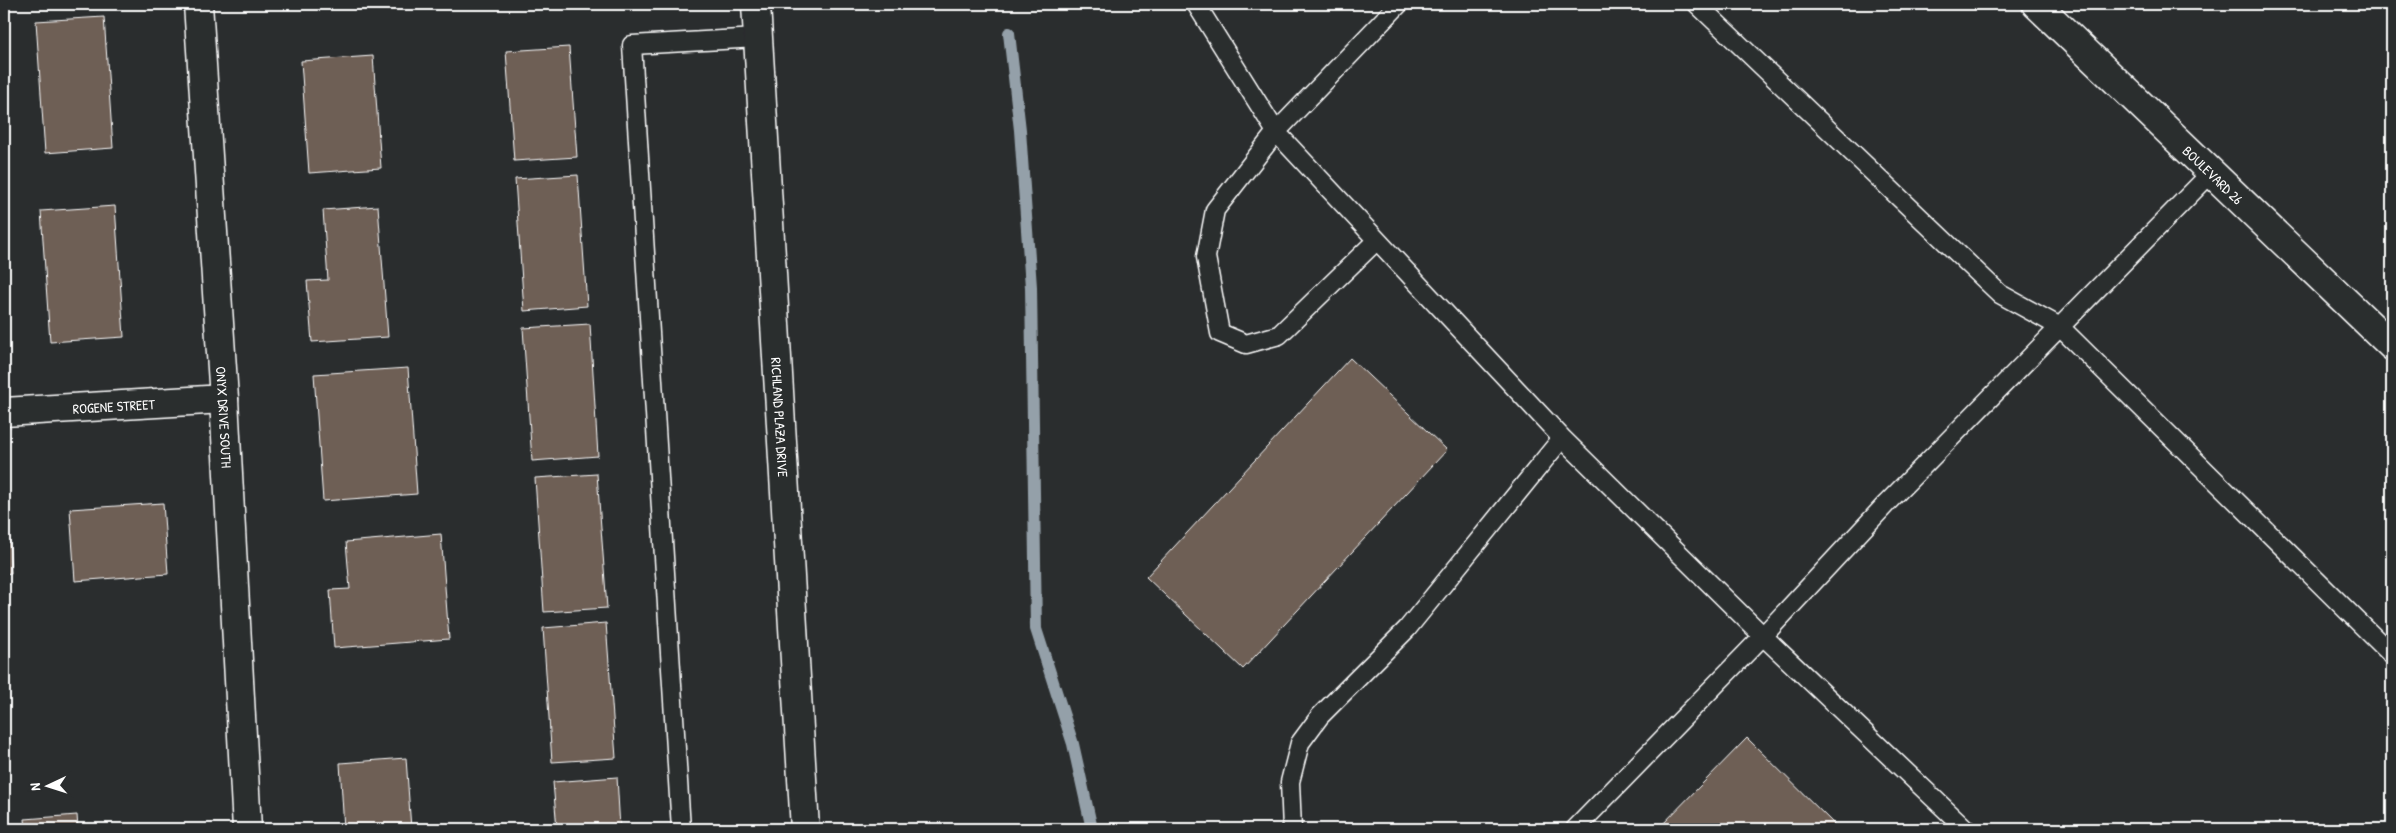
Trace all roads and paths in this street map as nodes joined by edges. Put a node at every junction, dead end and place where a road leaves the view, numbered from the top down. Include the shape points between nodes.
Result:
1 (198, 4) edge
2 (756, 4) edge
3 (1196, 4) edge
4 (1399, 4) edge
5 (1697, 4) edge
6 (2036, 4) edge
7 (758, 38) junction
8 (1276, 132) junction
9 (2211, 173) junction
10 (1377, 240) junction
11 (2060, 327) junction
12 (2392, 346) edge
13 (224, 399) junction
14 (4, 412) edge
15 (1562, 438) junction
16 (1763, 636) junction
17 (2392, 655) edge
18 (247, 829) edge
19 (681, 829) edge
20 (805, 829) edge
21 (1292, 829) edge
22 (1575, 829) edge
23 (1966, 829) edge

1 - 13 street, ONYX DRIVE SOUTH
2 - 7 street, RICHLAND PLAZA DRIVE
3 - 8 lane
4 - 8 lane
5 - 11 lane via 2000,294
6 - 9 street, BOULEVARD 26
7 - 19 lane via 632,46
7 - 20 street, RICHLAND PLAZA DRIVE
8 - 10 lane
8 - 10 lane via 1215,210 1206,257 1220,333 1246,344 1279,335
9 - 11 lane
9 - 12 street, BOULEVARD 26
10 - 15 lane
11 - 16 lane via 1886,504
11 - 17 lane
13 - 14 street, ROGENE STREET
13 - 18 street, ONYX DRIVE SOUTH
15 - 16 lane
15 - 21 lane via 1408,628 1320,716 1300,743 1290,782
16 - 22 lane
16 - 23 lane

